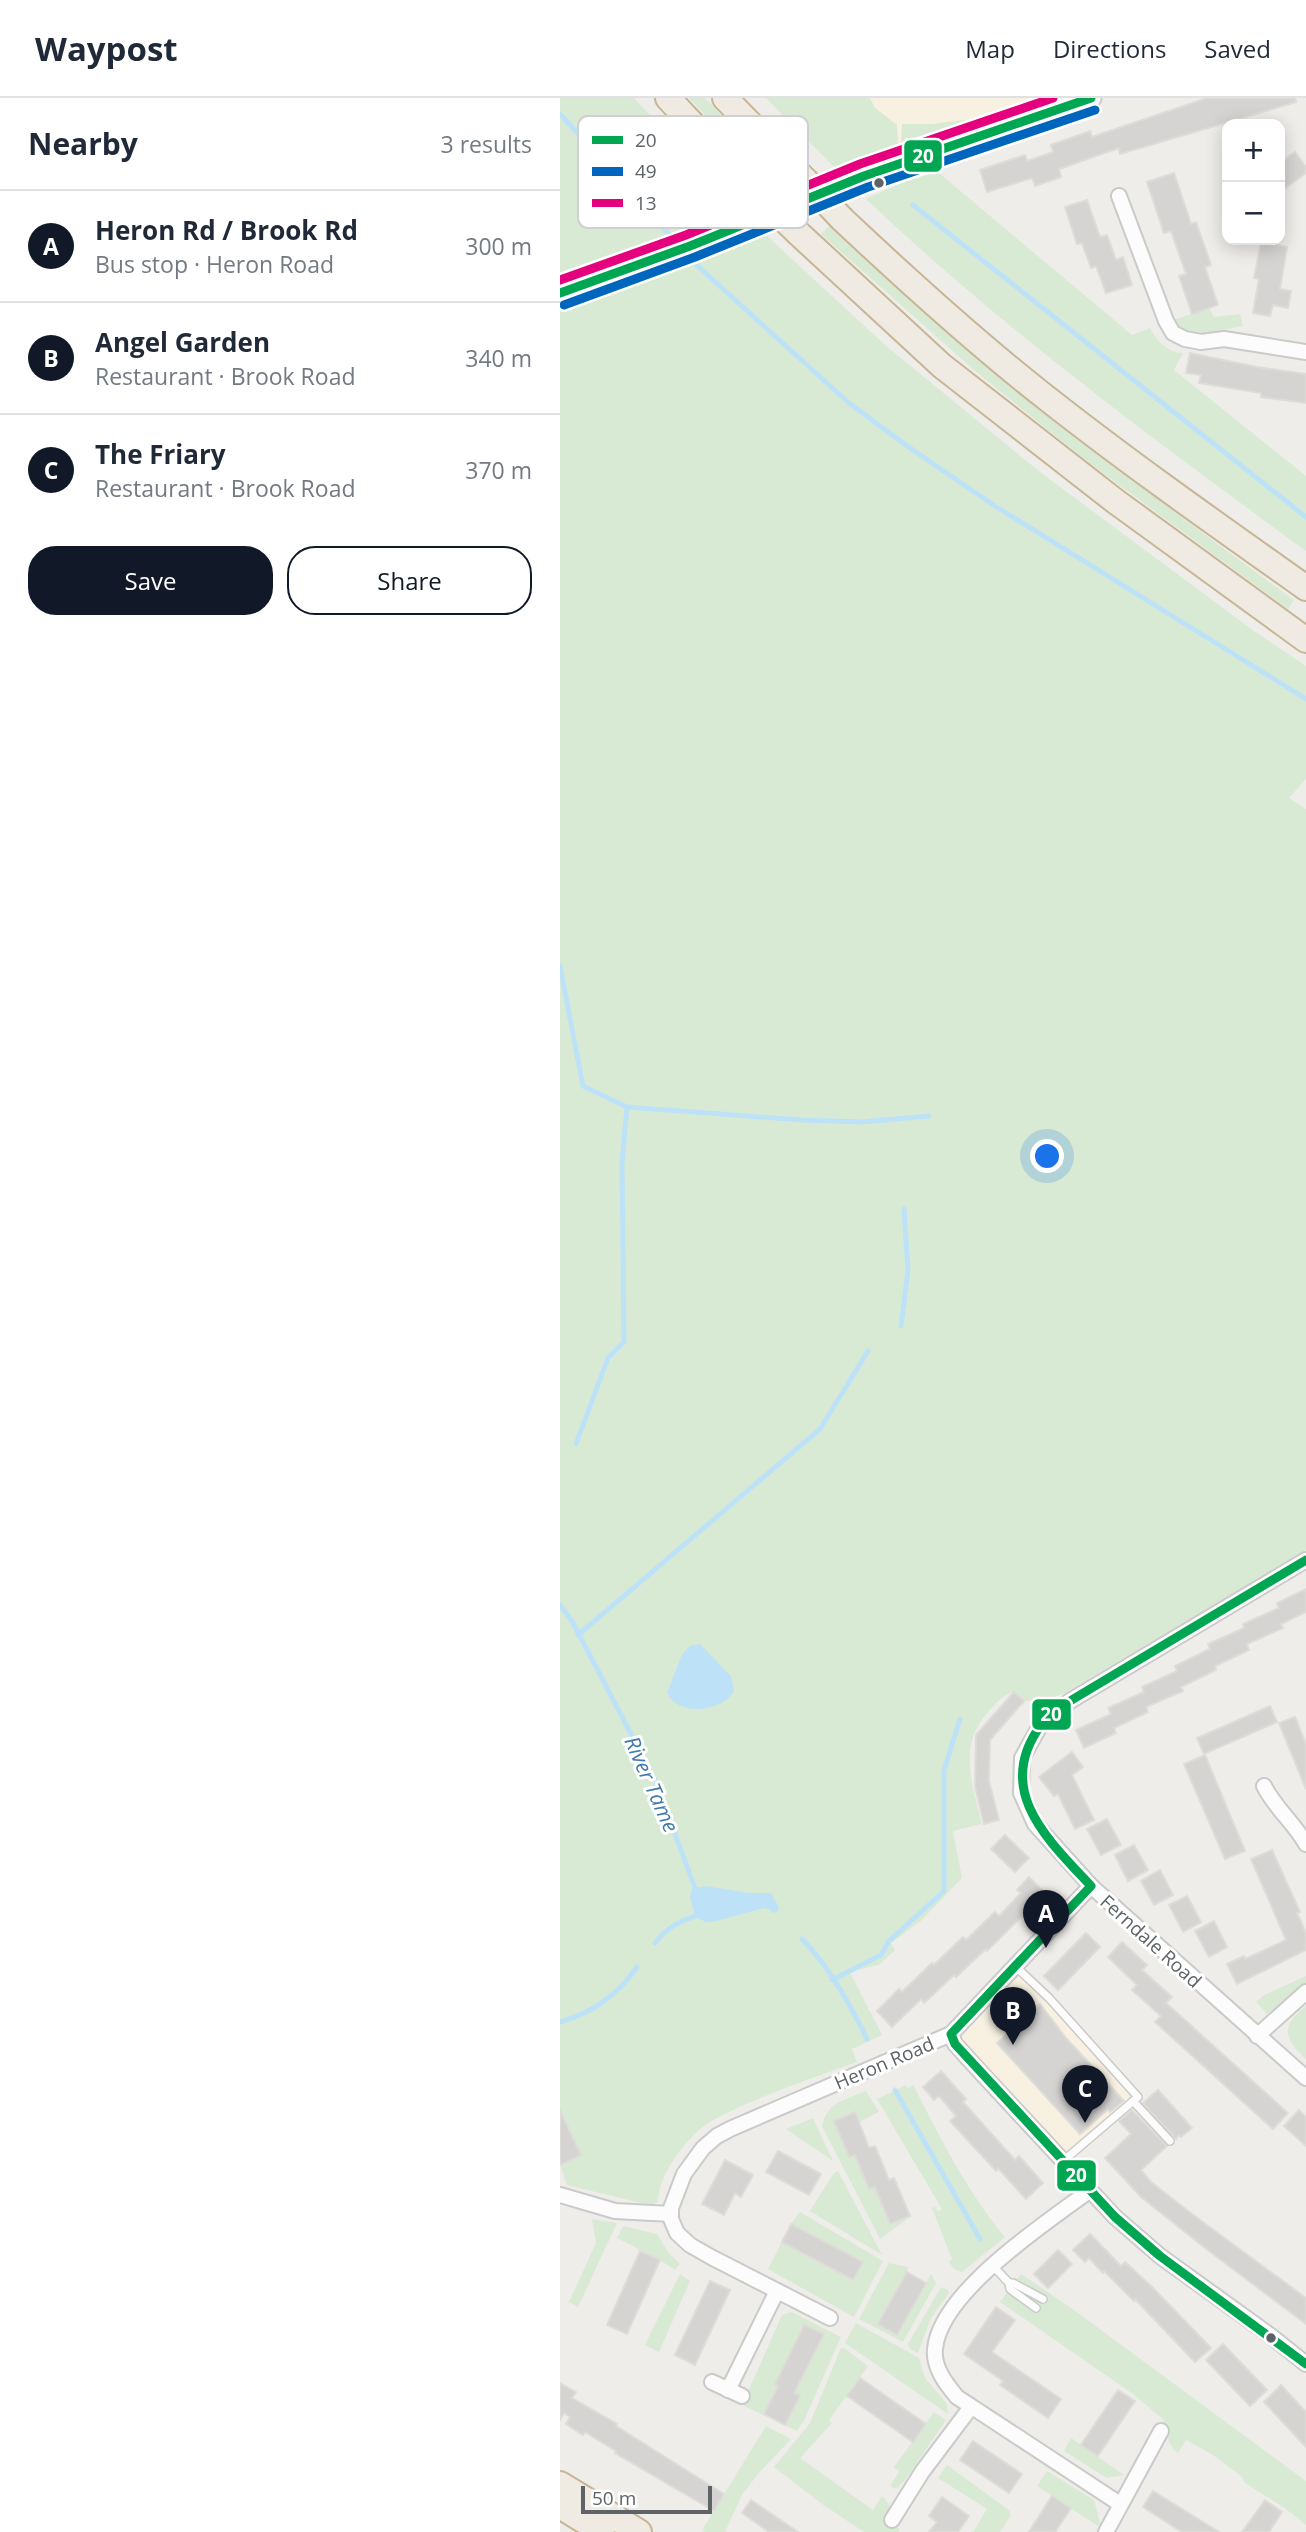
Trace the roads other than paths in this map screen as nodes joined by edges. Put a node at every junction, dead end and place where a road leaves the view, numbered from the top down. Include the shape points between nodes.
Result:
1 (668, 98) edge
2 (725, 98) edge
3 (1091, 98) edge
4 (685, 116) edge
5 (743, 116) edge
6 (808, 183) edge
7 (1119, 196) dead end
8 (808, 199) edge
9 (735, 228) edge
10 (793, 228) edge
11 (560, 293) edge
12 (1306, 345) edge
13 (1306, 352) edge
14 (1306, 588) edge
15 (1306, 640) edge
16 (1306, 1560) edge
17 (1264, 1786) dead end
18 (1306, 1844) edge
19 (1091, 1886) junction
20 (1015, 1966) junction
21 (1306, 1992) edge
22 (951, 2034) junction
23 (1257, 2036) junction
24 (1306, 2078) edge
25 (1133, 2101) junction
26 (1170, 2141) dead end
27 (1063, 2161) junction
28 (1089, 2191) junction
29 (560, 2195) edge
30 (671, 2214) junction
31 (992, 2265) junction
32 (1009, 2283) junction
33 (778, 2291) junction
34 (1043, 2299) dead end
35 (1036, 2308) dead end
36 (830, 2318) dead end
37 (1306, 2364) edge
38 (712, 2382) dead end
39 (971, 2407) junction
40 (1160, 2431) dead end
41 (560, 2484) edge
42 (1120, 2504) junction
43 (560, 2506) edge
44 (892, 2519) dead end
45 (602, 2532) edge
46 (639, 2532) edge
47 (1106, 2532) edge

1 - 4 highway, bridge
2 - 5 highway, bridge
3 - 8 street
6 - 14 highway, bridge via 948,317 1049,401
7 - 13 street via 1173,333 1201,342 1224,339
9 - 11 street
10 - 15 highway, bridge via 942,366 1115,501
12 - 13 street
16 - 19 street, Ferndale Road via 1041,1724 1022,1758 1021,1793 1035,1824
17 - 18 street
19 - 20 street, Heron Road
19 - 23 street, Ferndale Road
20 - 22 street, Heron Road
20 - 25 lane via 1138,2097
21 - 23 street
22 - 27 street via 961,2051
22 - 30 street, Heron Road via 717,2136 684,2174
23 - 24 street, Ferndale Road
25 - 26 lane
25 - 27 lane
27 - 28 street
28 - 31 street
28 - 37 street via 1160,2256
29 - 30 street via 615,2211
30 - 33 street via 677,2233 690,2245
31 - 32 lane
31 - 39 street via 948,2318 935,2349 942,2377
32 - 34 lane
32 - 35 lane via 1010,2289
33 - 36 street
33 - 38 street via 735,2393
39 - 42 street
39 - 44 street
40 - 42 street
41 - 46 highway
42 - 47 street
43 - 45 highway

